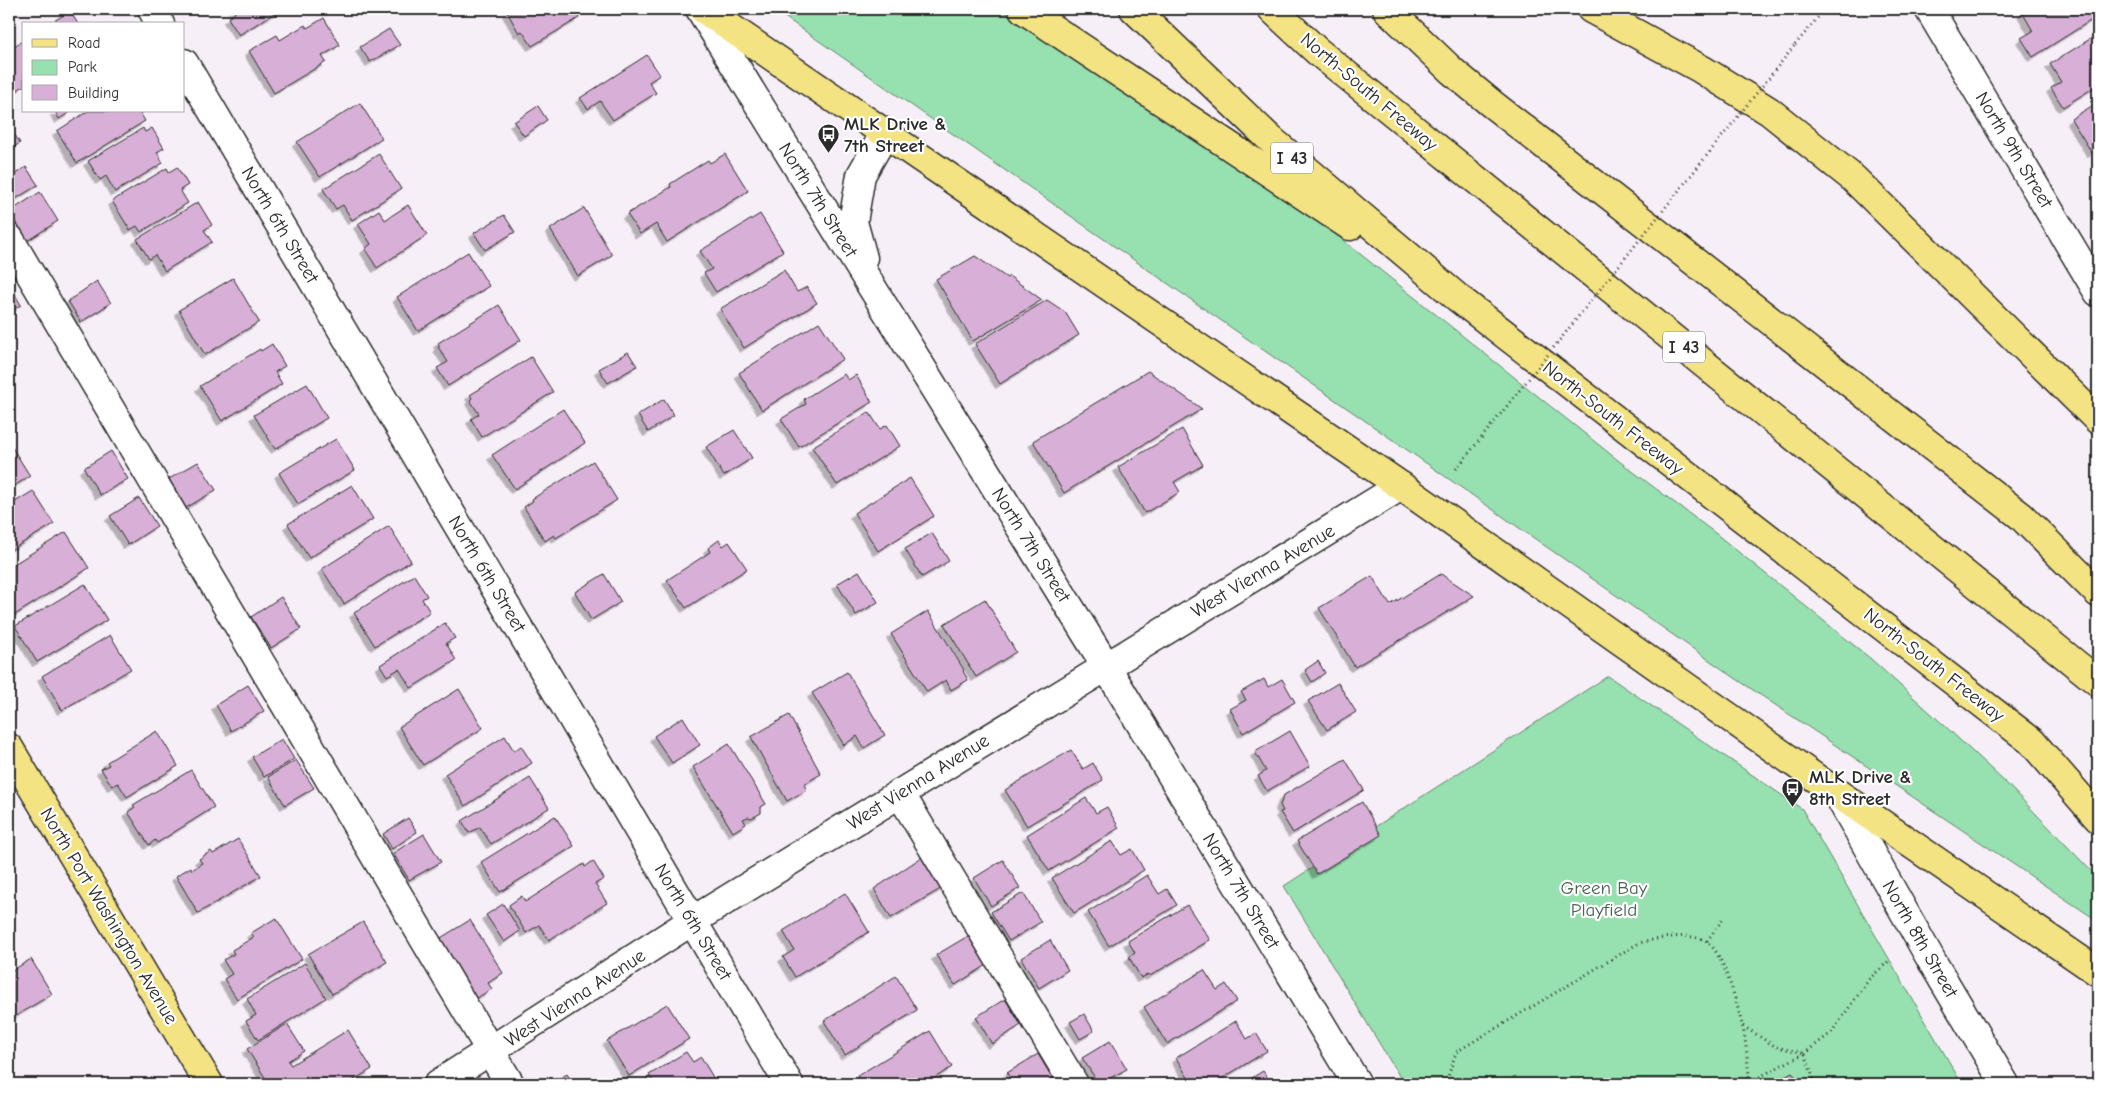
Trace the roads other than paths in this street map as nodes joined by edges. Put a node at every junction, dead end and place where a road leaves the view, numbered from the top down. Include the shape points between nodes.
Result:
1 (152, 9) edge
2 (701, 9) edge
3 (1023, 9) edge
4 (1134, 9) edge
5 (1272, 9) edge
6 (1387, 9) edge
7 (1591, 9) edge
8 (1929, 9) edge
9 (159, 22) edge
10 (185, 65) edge
11 (885, 133) junction
12 (9, 238) edge
13 (870, 284) junction
14 (2098, 292) edge
15 (1458, 298) junction
16 (2098, 420) edge
17 (1401, 486) junction
18 (2098, 593) edge
19 (1106, 666) junction
20 (2098, 682) edge
21 (9, 748) edge
22 (900, 793) junction
23 (1837, 793) junction
24 (2098, 818) edge
25 (692, 921) junction
26 (2098, 972) edge
27 (491, 1052) junction
28 (209, 1084) edge
29 (438, 1084) edge
30 (510, 1084) edge
31 (790, 1084) edge
32 (1074, 1084) edge
33 (1357, 1084) edge
34 (2005, 1084) edge

1 - 9 street
2 - 11 main road
2 - 13 street, North 7th Street
3 - 15 main road
4 - 15 main road, North-South Freeway / I 43 via 1269,138
5 - 20 main road, North-South Freeway / I 43 via 1317,51
6 - 18 main road via 1492,104 2021,516
7 - 16 main road via 1769,110 1854,179
8 - 14 street, North 9th Street
10 - 25 street, North 6th Street
11 - 13 street via 861,175 853,222
11 - 17 main road
12 - 27 street
13 - 19 street, North 7th Street
15 - 24 main road, North-South Freeway / I 43 via 2032,741
17 - 19 street, West Vienna Avenue
17 - 23 main road
19 - 22 street, West Vienna Avenue
19 - 33 street, North 7th Street
21 - 28 main road, North Port Washington Avenue
22 - 25 street, West Vienna Avenue
22 - 32 street
23 - 26 main road
23 - 34 street, North 8th Street
25 - 27 street, West Vienna Avenue
25 - 31 street, North 6th Street
27 - 29 street, West Vienna Avenue
27 - 30 street

